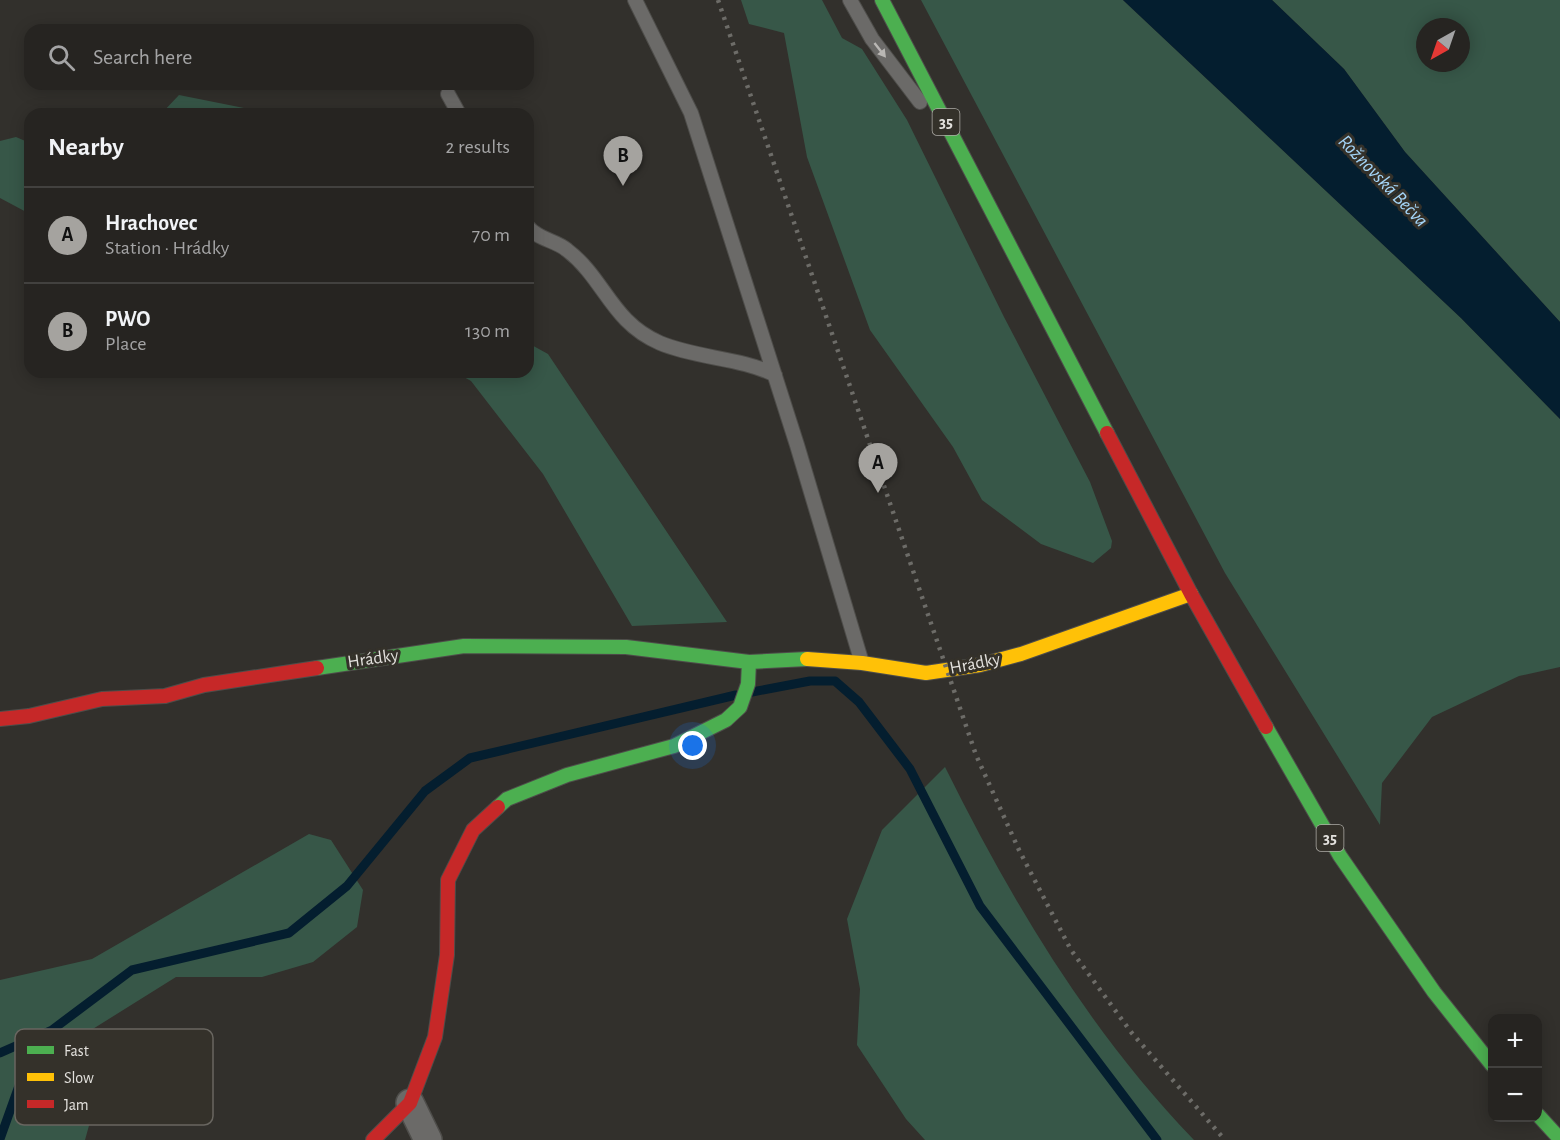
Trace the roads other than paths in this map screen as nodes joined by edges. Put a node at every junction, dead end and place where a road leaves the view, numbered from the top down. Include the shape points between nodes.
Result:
1 (635, 0) edge
2 (849, 0) edge
3 (882, 0) edge
4 (448, 94) dead end
5 (456, 108) edge
6 (980, 186) junction
7 (534, 235) edge
8 (775, 375) junction
9 (1191, 594) junction
10 (749, 662) junction
11 (862, 663) junction
12 (0, 719) edge
13 (1488, 1060) edge
14 (410, 1102) junction
15 (1542, 1119) edge
16 (1560, 1139) edge
17 (373, 1140) edge
18 (428, 1140) edge

1 - 8 lane via 691,113
2 -> 6 lane via 872,39
3 - 6 street, 35
4 - 5 lane
6 - 9 street, 35
7 - 8 lane via 565,248 588,269 628,324 659,342 688,352 755,364
8 - 11 lane
9 - 11 street, Hrádky via 980,665 926,673
9 - 13 street, 35 via 1340,856 1434,992
10 - 11 street, Hrádky via 795,658
10 - 12 street, Hrádky via 626,647 464,646 204,685 165,696 102,699
10 - 14 street via 748,684 740,708 726,720 674,746 567,775 507,799 473,830 448,880 443,999 435,1037
14 - 17 street
14 - 18 street
15 - 16 street

